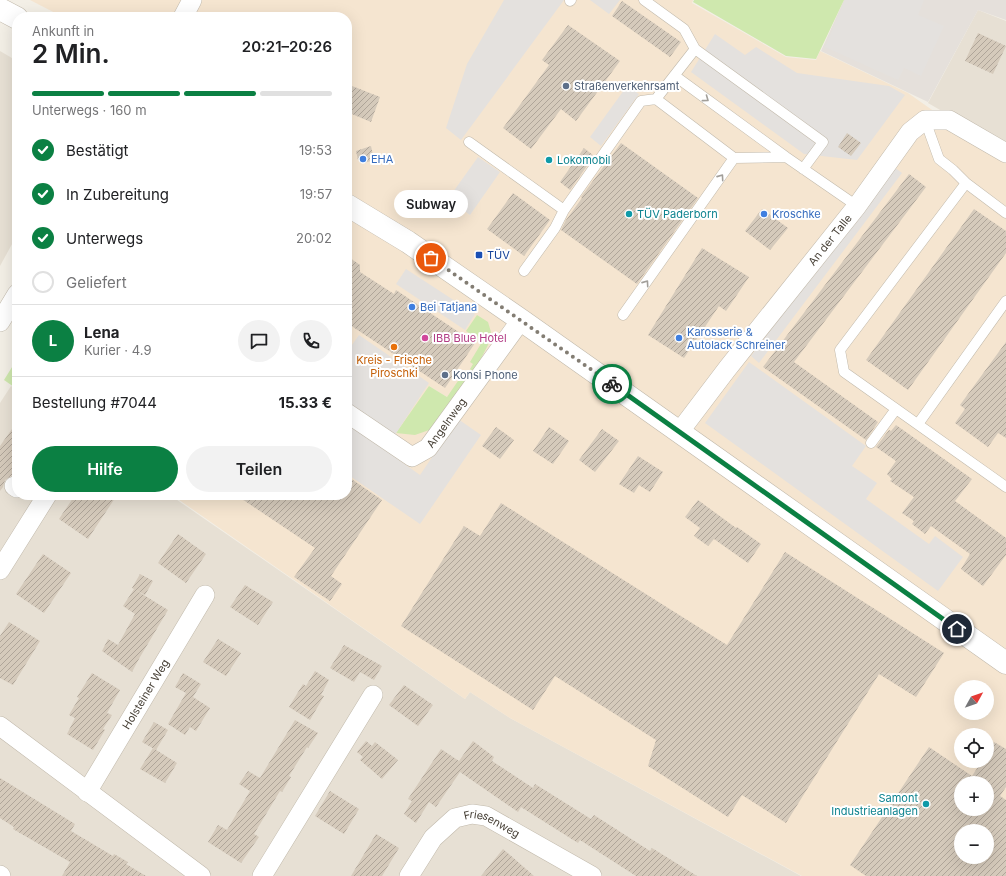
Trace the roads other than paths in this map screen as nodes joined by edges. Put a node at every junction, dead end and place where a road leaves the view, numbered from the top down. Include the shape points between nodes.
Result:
1 (192, 0) edge
2 (644, 0) edge
3 (0, 9) edge
4 (186, 12) edge
5 (12, 15) edge
6 (695, 49) junction
7 (675, 76) junction
8 (656, 99) junction
9 (926, 120) junction
10 (469, 142) dead end
11 (1006, 153) edge
12 (786, 157) junction
13 (734, 158) junction
14 (803, 169) junction
15 (966, 183) junction
16 (857, 206) junction
17 (352, 208) edge
18 (564, 210) junction
19 (1006, 213) edge
20 (524, 271) dead end
21 (1006, 301) edge
22 (12, 302) edge
23 (623, 315) dead end
24 (521, 320) junction
25 (0, 322) edge
26 (896, 409) junction
27 (352, 416) edge
28 (918, 424) junction
29 (680, 431) junction
30 (871, 443) dead end
31 (1006, 487) edge
32 (27, 500) edge
33 (0, 570) edge
34 (205, 596) dead end
35 (1006, 663) edge
36 (373, 695) dead end
37 (0, 726) edge
38 (87, 792) junction
39 (201, 876) edge
40 (262, 876) edge
41 (409, 876) edge
42 (592, 876) edge

1 - 4 street
2 - 6 lane via 684,29
3 - 5 street
6 - 7 lane
6 - 14 lane via 823,142
7 - 8 lane via 664,86
7 -> 12 lane
8 - 13 lane
8 - 18 lane via 641,101
9 - 11 street via 950,120
9 - 15 lane via 939,159
9 - 16 street, An der Talle via 910,132
10 - 18 lane
12 - 13 lane
12 - 14 lane
23 -> 13 lane
14 - 16 lane
15 - 19 lane
15 - 26 lane via 840,350 844,372
16 - 29 street, An der Talle
17 - 24 street via 408,242
18 - 20 lane
21 - 28 lane
22 - 25 street
24 - 27 street, Angelnweg via 428,448 412,457
24 - 29 street
26 - 28 lane
26 - 30 lane
28 - 31 lane
29 - 35 street
32 - 33 street
34 - 38 street, Holsteiner Weg
36 - 40 street
37 - 38 street
38 - 39 street
41 - 42 street, Friesenweg via 432,838 455,818 472,814 486,816

